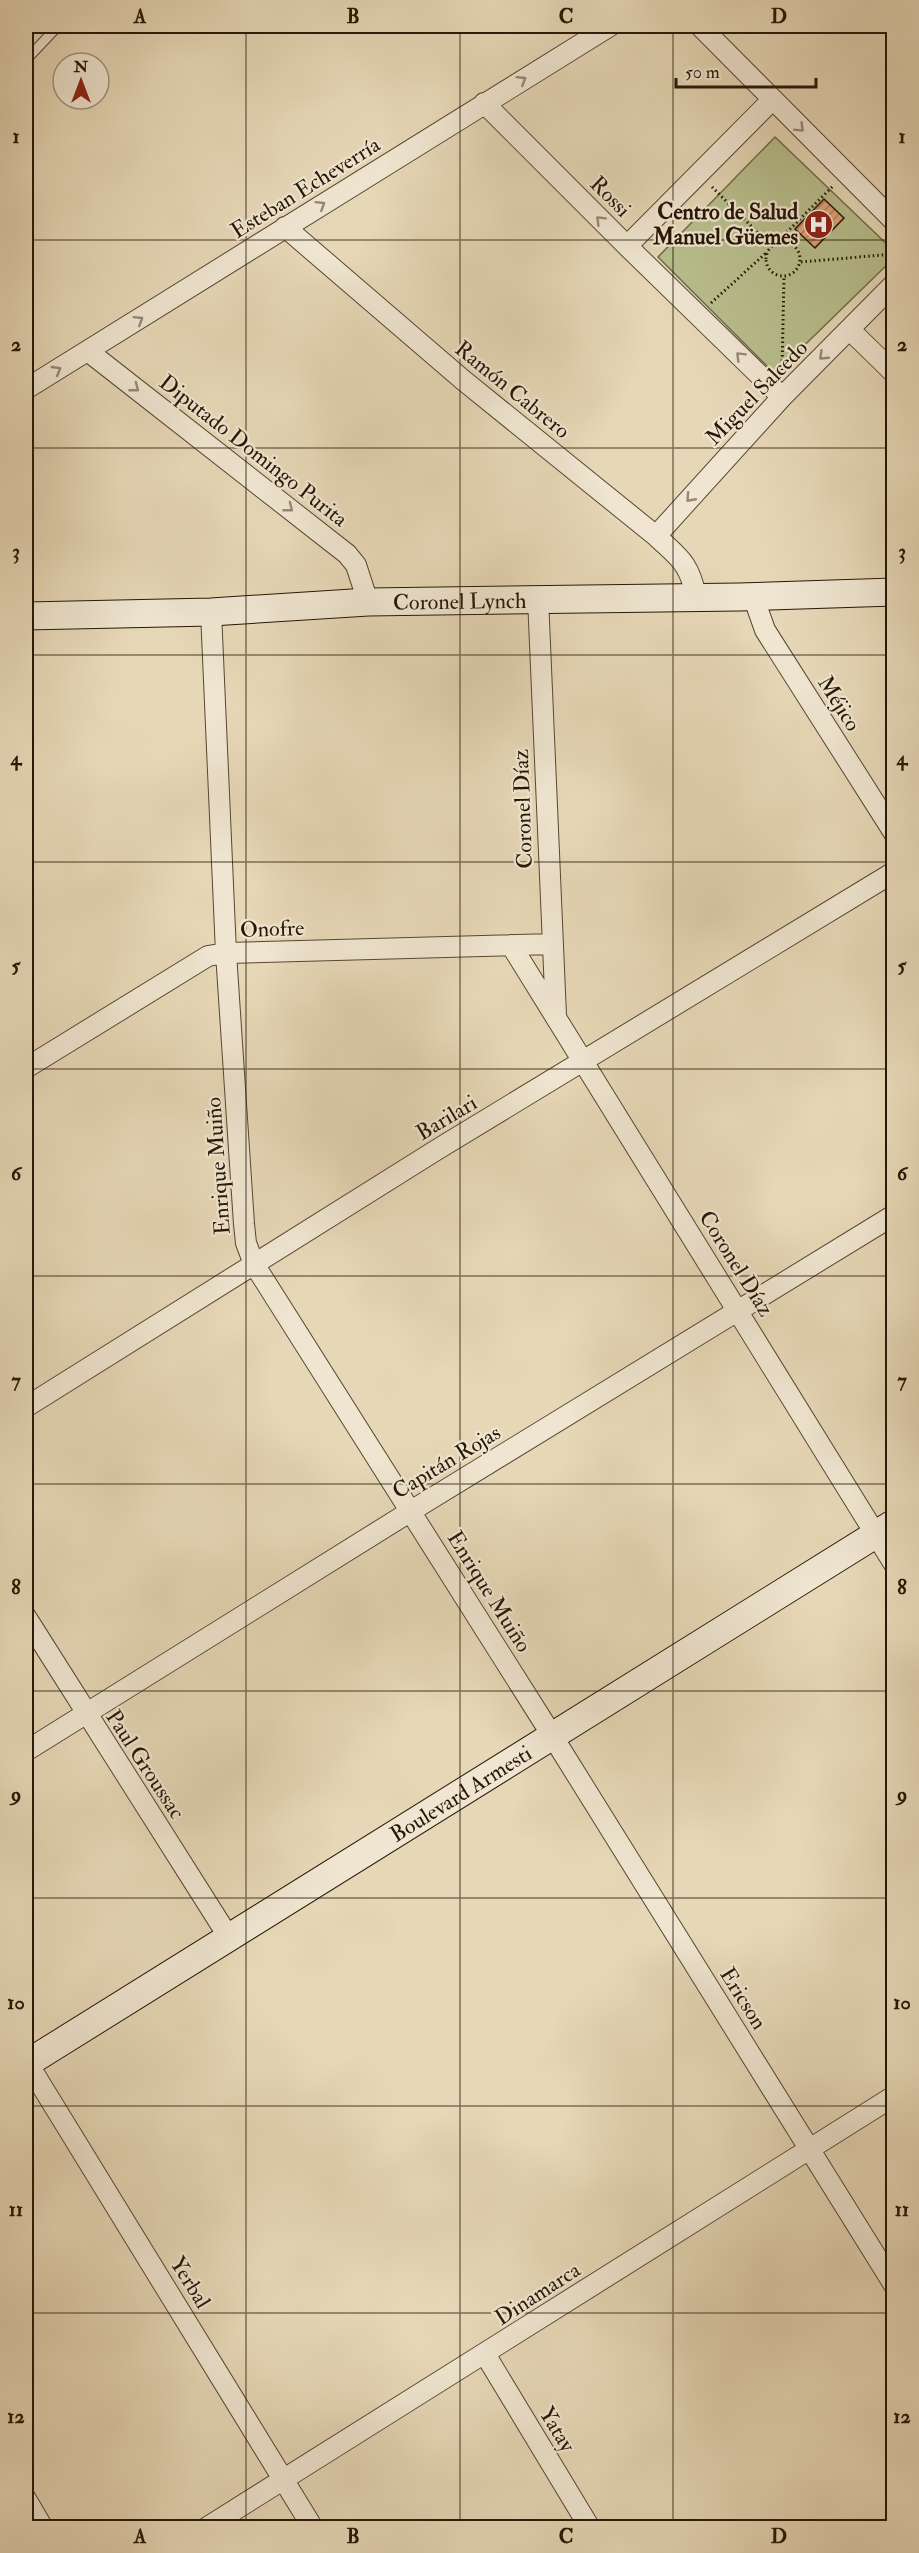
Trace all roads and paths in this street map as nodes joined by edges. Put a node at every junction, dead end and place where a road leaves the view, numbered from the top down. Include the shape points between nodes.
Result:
1 (58, 26) edge
2 (610, 26) edge
3 (700, 26) edge
4 (26, 60) edge
5 (772, 100) junction
6 (484, 103) junction
7 (700, 174) junction
8 (846, 174) junction
9 (894, 221) edge
10 (285, 228) junction
11 (776, 243) junction
12 (627, 246) junction
13 (772, 247) junction
14 (767, 252) junction
15 (894, 254) edge
16 (801, 262) junction
17 (784, 276) junction
18 (894, 284) edge
19 (699, 315) junction
20 (850, 330) junction
21 (89, 352) junction
22 (894, 373) edge
23 (26, 389) edge
24 (782, 397) junction
25 (656, 536) junction
26 (894, 592) edge
27 (696, 596) junction
28 (753, 596) junction
29 (538, 598) junction
30 (368, 602) junction
31 (211, 612) junction
32 (26, 616) edge
33 (894, 833) edge
34 (894, 872) edge
35 (552, 944) junction
36 (512, 945) junction
37 (226, 953) junction
38 (556, 1018) junction
39 (584, 1062) junction
40 (26, 1068) edge
41 (894, 1215) edge
42 (254, 1264) junction
43 (739, 1311) junction
44 (26, 1407) edge
45 (411, 1511) junction
46 (884, 1529) edge
47 (894, 1564) edge
48 (26, 1617) edge
49 (86, 1715) junction
50 (553, 1737) junction
51 (26, 1751) edge
52 (228, 1936) junction
53 (26, 2063) edge
54 (894, 2096) edge
55 (808, 2148) junction
56 (894, 2285) edge
57 (485, 2355) junction
58 (284, 2480) junction
59 (26, 2499) edge
60 (43, 2528) edge
61 (206, 2528) edge
62 (313, 2528) edge
63 (590, 2528) edge

1 - 4 lane
6 -> 2 street, Esteban Echeverría
3 - 5 street
5 - 7 street
5 -> 8 street
10 -> 6 street, Esteban Echeverría
12 -> 6 street, Rossi
7 - 12 street
7 - 13 path
8 - 9 street
8 - 11 path
21 -> 10 street, Esteban Echeverría
10 - 25 street, Ramón Cabrero via 463,380
11 - 13 path
11 - 16 path via 786,241 795,246
12 - 19 street, Rossi
13 - 14 path
14 - 17 path via 769,268
14 - 19 path
15 - 16 path
16 - 17 path via 795,272
17 - 24 path
18 - 20 street, Miguel Salcedo
24 -> 19 street, Rossi
20 - 22 street
20 -> 24 street, Miguel Salcedo
23 -> 21 street, Esteban Echeverría
21 -> 30 street, Diputado Domingo Purita via 347,554 356,565
24 -> 25 street, Miguel Salcedo
25 - 27 street, Ramón Cabrero via 691,573
26 - 28 main road, Coronel Lynch
27 - 28 main road, Coronel Lynch
27 - 29 main road, Coronel Lynch
28 - 33 street, Méjico via 765,630
29 - 30 main road, Coronel Lynch
29 - 35 street, Coronel Díaz
30 - 31 main road, Coronel Lynch
31 - 32 main road, Coronel Lynch
31 - 37 street, Enrique Muiño
34 - 39 street, Barilari
35 - 36 street, Onofre
35 - 38 street, Coronel Díaz
36 - 37 street, Onofre
36 - 38 street, Coronel Díaz
37 - 40 street, Onofre via 208,956
37 - 42 street, Enrique Muiño via 244,1224
38 - 39 street, Coronel Díaz
39 - 42 street, Barilari
39 - 43 street, Coronel Díaz
41 - 43 street, Capitán Rojas
42 - 44 street, Barilari
42 - 45 street, Enrique Muiño
43 - 45 street, Capitán Rojas
43 - 46 street, Coronel Díaz
45 - 49 street, Capitán Rojas
45 - 50 street, Enrique Muiño
46 - 47 street, Coronel Díaz
46 - 50 main road, Boulevard Armesti
48 - 49 street, Paul Groussac
49 - 51 street, Capitán Rojas
49 - 52 street, Paul Groussac
50 - 52 main road, Boulevard Armesti
50 - 55 street, Ericson
52 - 53 main road, Boulevard Armesti
53 - 58 street, Yerbal
54 - 55 street, Dinamarca
55 - 56 street, Ericson
55 - 57 street, Dinamarca
57 - 58 street, Dinamarca
57 - 63 street, Yatay
58 - 61 street, Dinamarca
58 - 62 street, Yerbal
59 - 60 street

